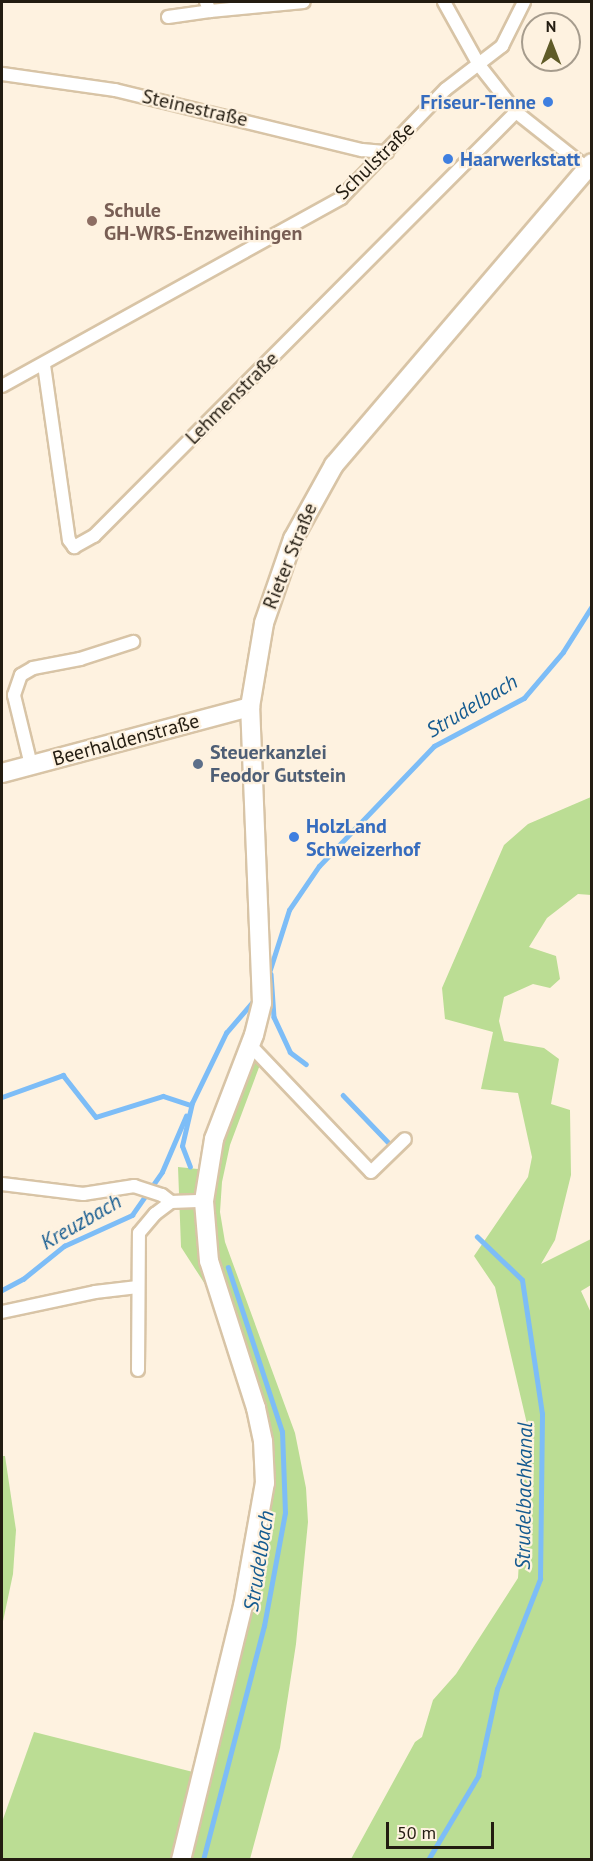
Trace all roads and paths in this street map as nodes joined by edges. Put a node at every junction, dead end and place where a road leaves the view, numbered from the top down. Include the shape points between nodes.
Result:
1 (304, 2) edge
2 (444, 2) edge
3 (524, 2) edge
4 (208, 6) edge
5 (168, 17) dead end
6 (479, 65) junction
7 (2, 74) edge
8 (516, 112) junction
9 (387, 152) junction
10 (590, 166) edge
11 (45, 365) junction
12 (2, 386) edge
13 (133, 642) dead end
14 (250, 707) junction
15 (31, 765) junction
16 (2, 773) edge
17 (250, 1045) junction
18 (397, 1147) dead end
19 (2, 1184) edge
20 (167, 1198) junction
21 (204, 1201) junction
22 (138, 1287) junction
23 (2, 1312) edge
24 (138, 1370) dead end
25 (181, 1860) edge

1 - 4 street
2 - 6 street
3 - 6 street, Schulstraße via 509,37
4 - 5 street
6 - 8 street
6 - 9 street, Schulstraße via 446,89
7 - 9 street, Steinestraße via 148,97 362,150
8 - 10 street
8 - 11 street, Lehmenstraße via 94,536 74,546 69,540
9 - 11 street, Schulstraße via 341,198
10 - 14 street, Rieter Straße via 357,435 319,487 293,539 274,590 258,650
11 - 12 street, Schulstraße
13 - 15 street via 80,659 33,668 21,675 14,695
14 - 15 street, Beerhaldenstraße
14 - 17 street, Rieter Straße via 262,976 260,1011
15 - 16 street, Beerhaldenstraße
17 - 18 street via 370,1172
17 - 21 street, Rieter Straße via 214,1139
19 - 20 street via 82,1194 134,1186
20 - 21 street
20 - 22 street via 139,1233
21 - 25 street, Rieter Straße via 209,1261 258,1415 265,1483 243,1606
22 - 23 street
22 - 24 street

